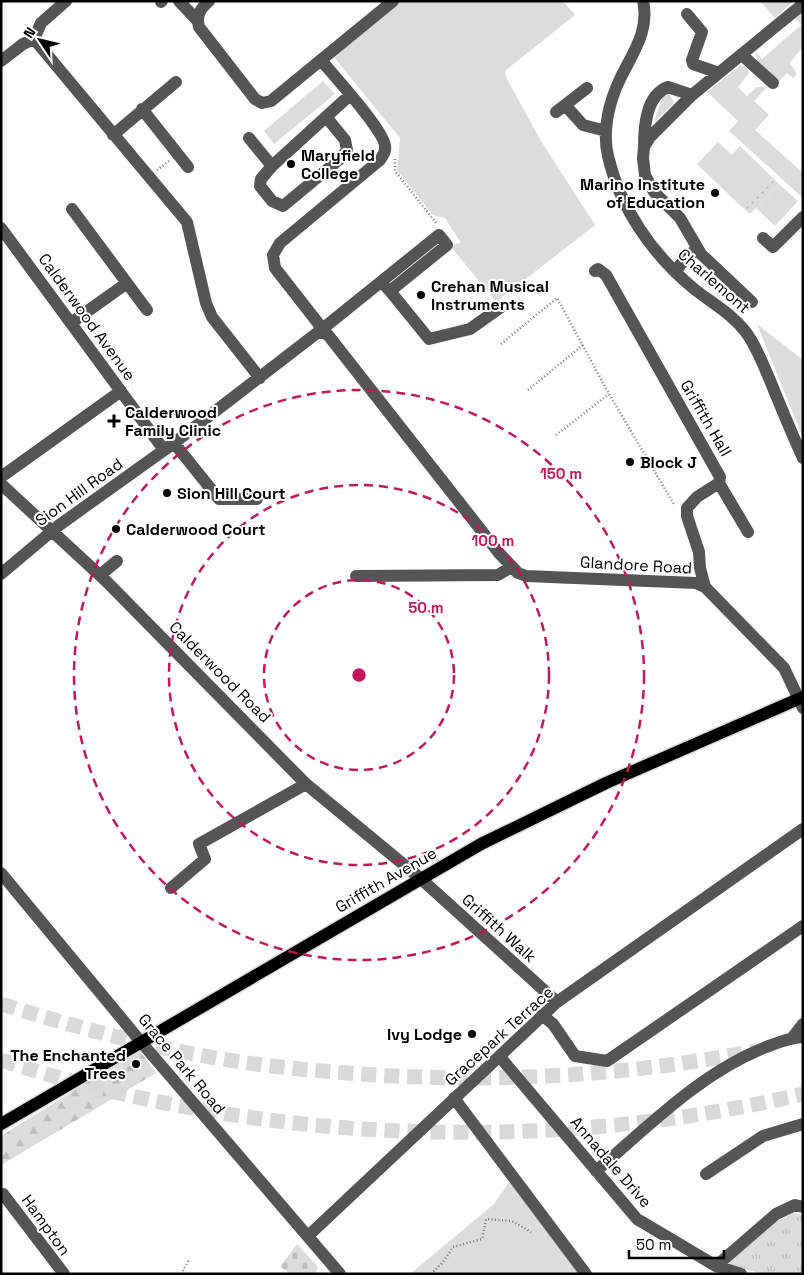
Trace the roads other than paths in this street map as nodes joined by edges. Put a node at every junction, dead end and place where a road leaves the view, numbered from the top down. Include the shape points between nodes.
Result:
1 (66, 1) edge
2 (179, 1) edge
3 (209, 1) edge
4 (393, 1) edge
5 (643, 1) edge
6 (803, 4) edge
7 (687, 14) dead end
8 (197, 20) junction
9 (34, 39) junction
10 (742, 55) junction
11 (321, 60) junction
12 (1, 61) edge
13 (719, 73) junction
14 (176, 82) dead end
15 (773, 83) dead end
16 (587, 88) dead end
17 (350, 95) junction
18 (692, 95) junction
19 (142, 109) junction
20 (327, 118) junction
21 (606, 130) junction
22 (113, 134) junction
23 (249, 138) dead end
24 (644, 147) junction
25 (272, 166) junction
26 (188, 167) dead end
27 (72, 209) dead end
28 (803, 217) edge
29 (1, 228) edge
30 (763, 238) dead end
31 (697, 248) junction
32 (595, 271) dead end
33 (676, 273) junction
34 (127, 283) junction
35 (386, 286) junction
36 (752, 302) dead end
37 (501, 306) dead end
38 (148, 310) dead end
39 (71, 323) junction
40 (323, 333) junction
41 (260, 378) junction
42 (121, 391) junction
43 (169, 446) junction
44 (803, 458) edge
45 (1, 476) edge
46 (719, 483) junction
47 (1, 484) edge
48 (257, 499) dead end
49 (51, 531) junction
50 (748, 532) dead end
51 (117, 561) dead end
52 (511, 567) junction
53 (1, 574) edge
54 (100, 575) junction
55 (356, 576) dead end
56 (705, 587) junction
57 (801, 701) edge
58 (306, 784) junction
59 (803, 829) edge
60 (1, 874) edge
61 (420, 878) junction
62 (171, 888) dead end
63 (803, 926) edge
64 (557, 1002) junction
65 (542, 1014) junction
66 (803, 1024) edge
67 (798, 1037) edge
68 (141, 1042) junction
69 (500, 1057) junction
70 (454, 1098) junction
71 (1, 1124) edge
72 (803, 1124) edge
73 (596, 1171) junction
74 (706, 1174) dead end
75 (4, 1194) dead end
76 (803, 1207) edge
77 (308, 1236) junction
78 (716, 1266) junction
79 (64, 1274) edge
80 (340, 1274) edge
81 (586, 1274) edge
82 (742, 1274) edge

1 - 9 street via 41,22
2 - 8 street
3 - 8 street via 199,11
4 - 11 street
5 - 21 street, Charlemont via 644,28 620,80
6 - 10 street
7 - 13 street via 702,32 692,60 694,64
8 - 11 street via 203,35 262,103 271,101
9 - 12 street
9 - 22 street
10 - 13 street
10 - 15 street
11 - 17 street, Glandore Road
13 - 18 street
14 - 19 street
16 - 21 street via 561,108 583,125
17 - 20 street
17 - 40 street, Glandore Road via 384,139 384,154 280,243 273,255 274,268
18 - 24 street
18 - 24 street via 668,86 656,94 647,117
19 - 22 street
19 - 26 street
20 - 25 street
20 - 25 street via 345,140 348,150 283,206 272,200 260,186 261,178
21 - 33 street, Charlemont via 607,154 625,205 645,237
22 - 41 street via 187,222 212,317
23 - 25 street
24 - 31 street via 645,175 654,192 680,218
27 - 34 street
28 - 30 street via 773,248
29 - 39 street, Calderwood Avenue
31 - 33 street
31 - 36 street
32 - 46 street, Griffith Hall via 606,275 718,471
33 - 44 street, Charlemont via 738,322 753,342
34 - 38 street
34 - 39 street
35 - 35 street via 439,235 447,245
35 - 37 street via 429,339 470,329
35 - 40 street, Sion Hill Road via 326,326
39 - 42 street, Calderwood Avenue
40 - 41 street, Sion Hill Road via 317,333
40 - 52 street, Glandore Road
41 - 43 street, Sion Hill Road
42 - 43 street, Calderwood Avenue
42 - 45 street
43 - 48 street, Calderwood Avenue via 219,499
43 - 49 street, Sion Hill Road
46 - 50 street
46 - 56 street, Griffith Hall via 697,496 687,508 700,552
47 - 49 street, Calderwood Road
49 - 53 street, Sion Hill Road
49 - 54 street, Calderwood Road
51 - 54 street
52 - 55 street via 498,575
52 - 56 street, Glandore Road via 526,576
54 - 58 street, Calderwood Road
56 - 57 street, Glandore Road via 784,668
57 - 61 main road, Griffith Avenue via 546,811
58 - 61 street, Calderwood Road
58 - 62 street via 199,844 205,859
59 - 64 street, Gracepark Terrace
60 - 68 street, Grace Park Road
61 - 64 street, Griffith Walk
61 - 68 main road, Griffith Avenue
63 - 65 street via 607,1061 575,1056
64 - 65 street, Gracepark Terrace
65 - 69 street, Gracepark Terrace
66 - 67 street
67 - 73 street via 751,1053 706,1078
68 - 71 main road, Griffith Avenue
68 - 77 street, Grace Park Road
69 - 70 street, Gracepark Terrace
69 - 73 street, Annadale Drive
70 - 77 street, Gracepark Terrace
70 - 81 street
72 - 74 street via 763,1136
73 - 78 street, Annadale Drive via 637,1220
75 - 79 street, Hampton
76 - 78 street via 795,1205 776,1214
77 - 80 street, Grace Park Road
78 - 82 street, Annadale Drive

